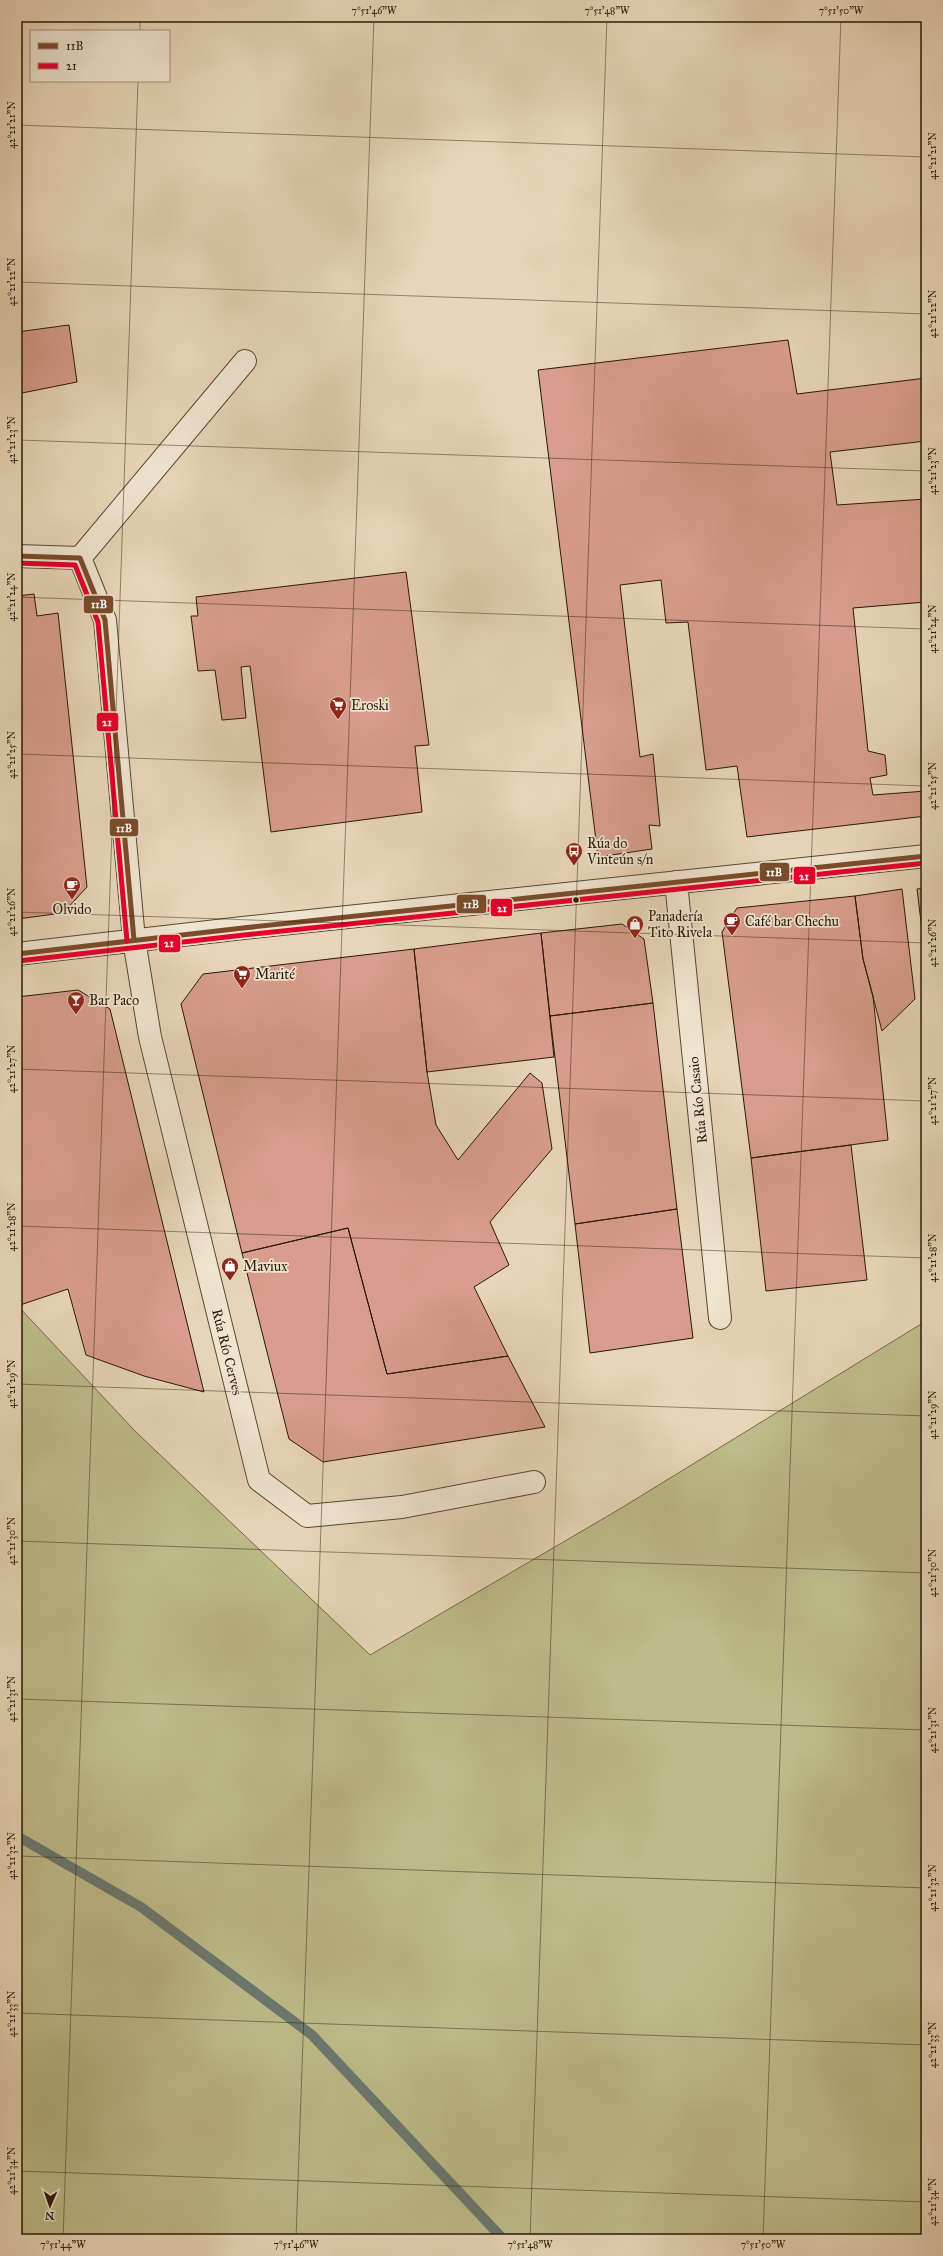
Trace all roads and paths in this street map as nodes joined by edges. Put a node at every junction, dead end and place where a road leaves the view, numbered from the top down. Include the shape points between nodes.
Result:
1 (245, 362) dead end
2 (17, 556) edge
3 (80, 558) junction
4 (926, 856) edge
5 (676, 882) junction
6 (134, 940) junction
7 (17, 954) edge
8 (720, 1318) dead end
9 (534, 1482) dead end

1 - 3 street
2 - 3 street
3 - 6 street, Rúa Río Cerves via 105,620
4 - 5 street
5 - 6 street
5 - 8 street, Rúa Río Casaio
6 - 7 street
6 - 9 street, Rúa Río Cerves via 150,1037 258,1480 307,1516 402,1508

